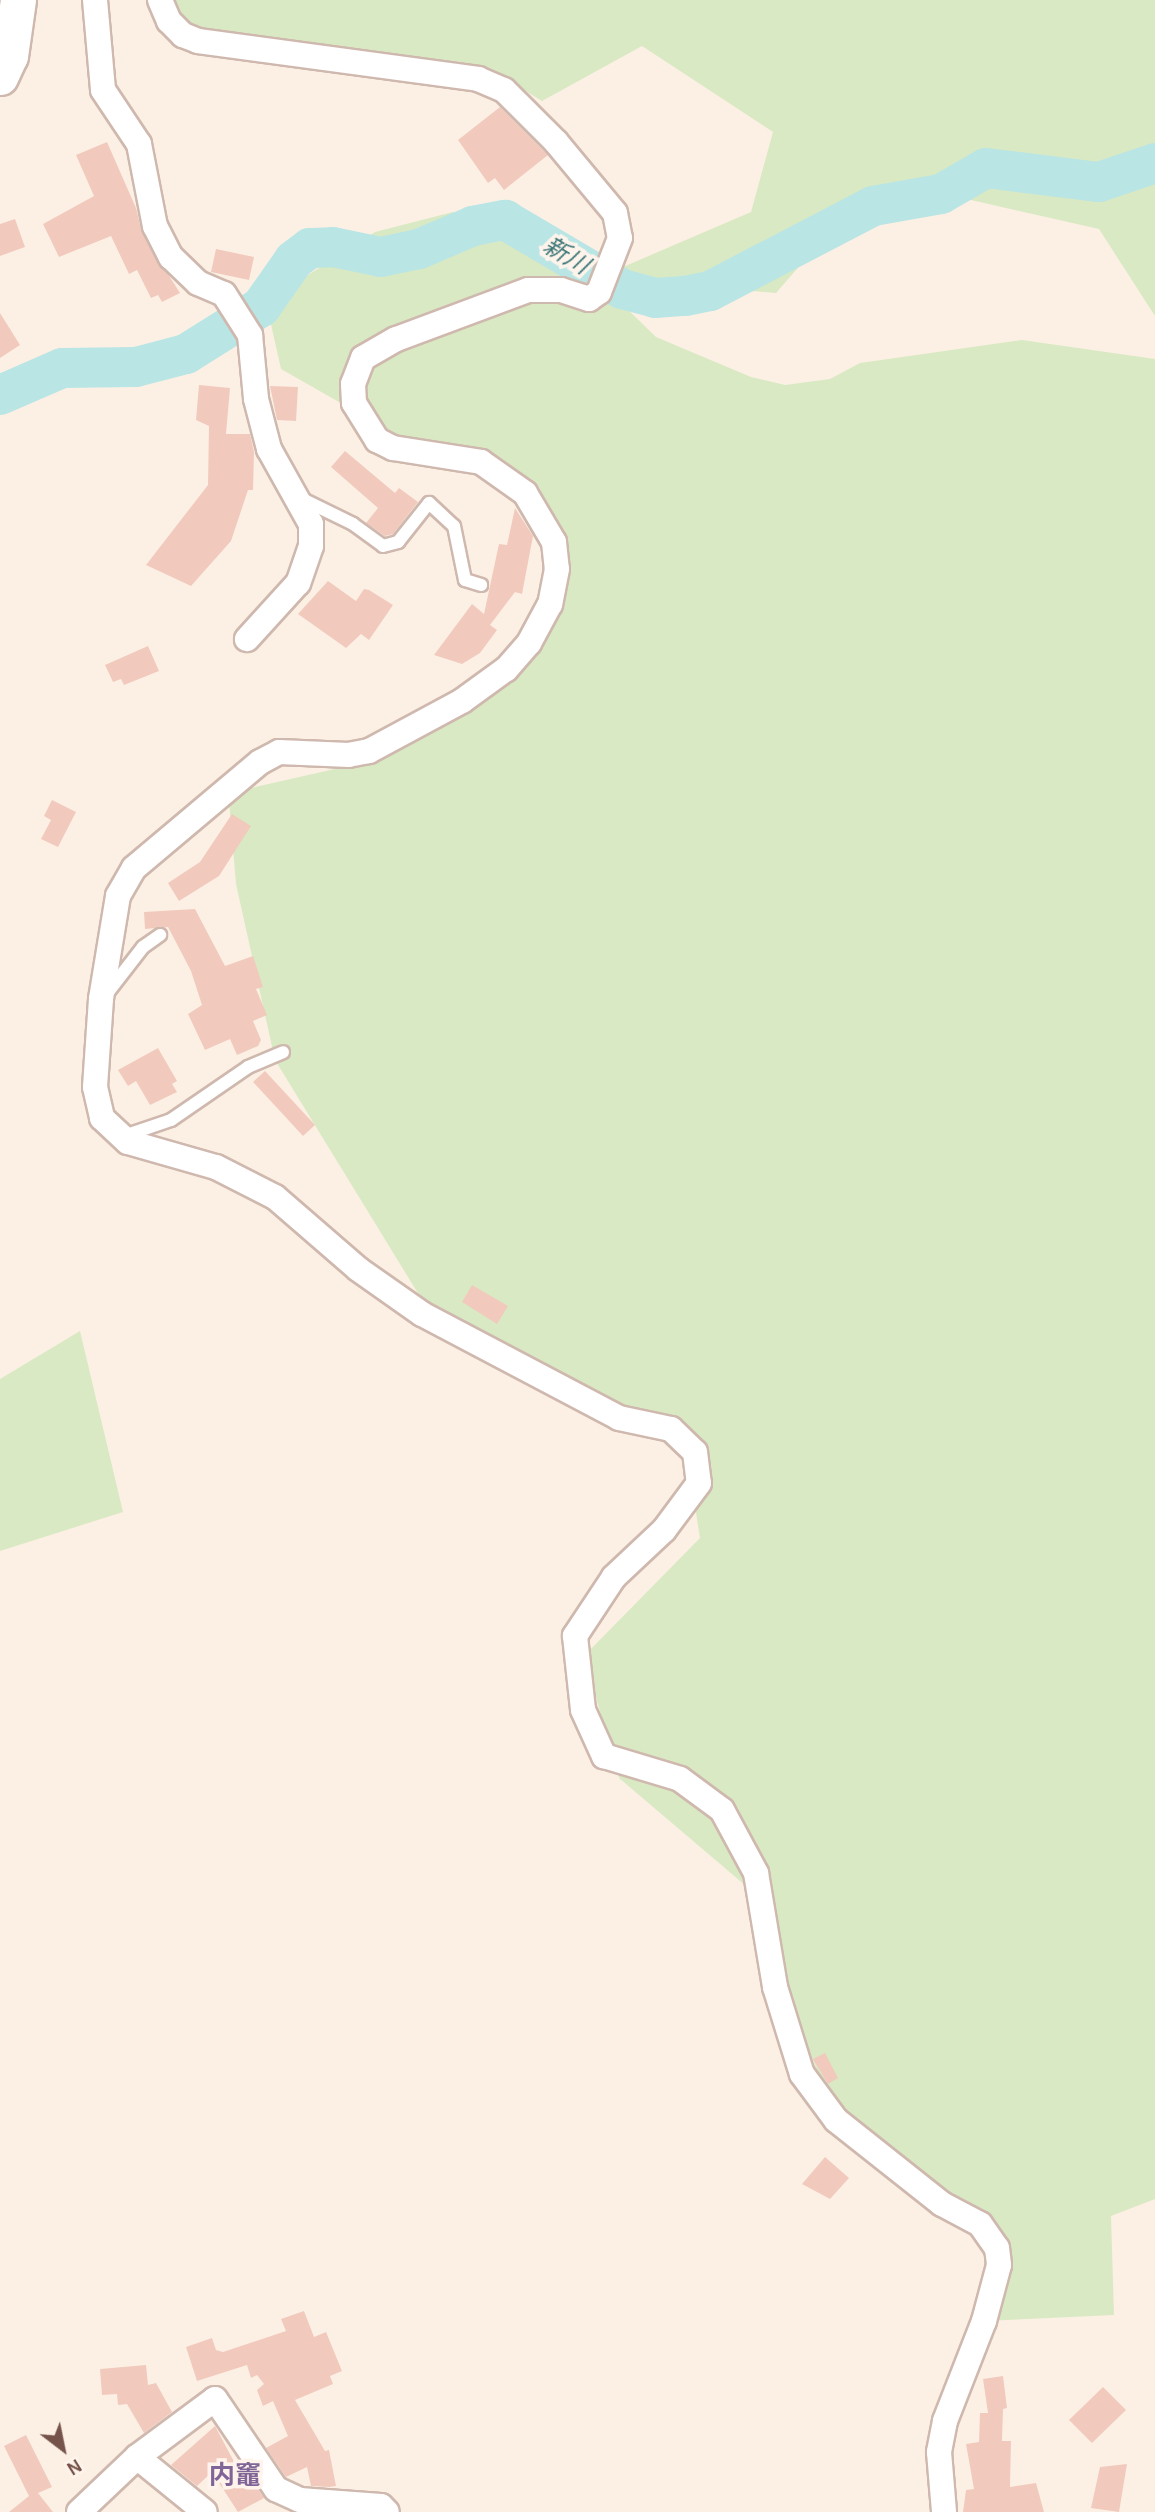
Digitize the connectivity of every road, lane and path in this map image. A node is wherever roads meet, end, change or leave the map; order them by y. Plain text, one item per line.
1 (18, 0) edge
2 (95, 0) edge
3 (160, 0) edge
4 (0, 77) edge
5 (299, 498) junction
6 (481, 585) dead end
7 (247, 639) dead end
8 (160, 935) dead end
9 (101, 999) junction
10 (283, 1052) dead end
11 (120, 1137) junction
12 (137, 2457) junction
13 (79, 2512) edge
14 (205, 2512) edge
15 (387, 2512) edge
16 (944, 2512) edge

1 - 4 main road
2 - 5 street
3 - 9 street
5 - 6 lane
5 - 7 street
8 - 9 lane
9 - 11 street
10 - 11 lane
11 - 16 street
12 - 13 street
12 - 14 street
12 - 15 street

